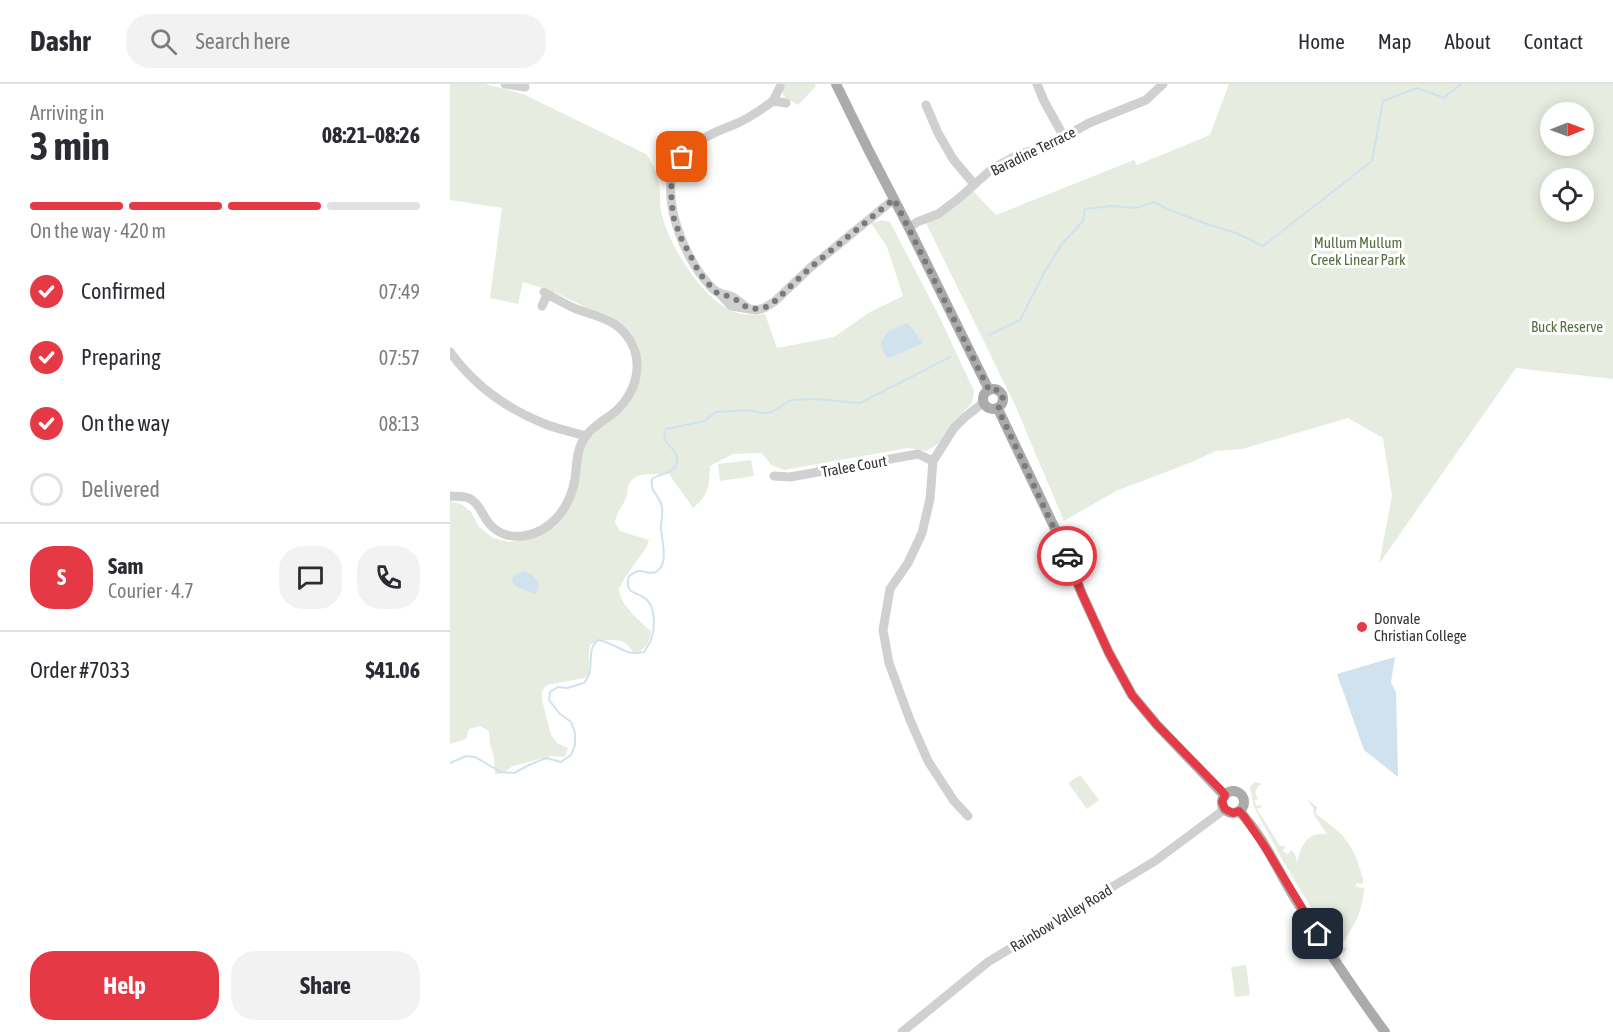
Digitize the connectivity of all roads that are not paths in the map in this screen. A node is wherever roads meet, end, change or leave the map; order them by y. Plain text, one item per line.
1 (505, 84) edge
2 (836, 84) edge
3 (1037, 84) edge
4 (1163, 84) edge
5 (525, 87) dead end
6 (780, 87) dead end
7 (773, 101) junction
8 (786, 103) dead end
9 (926, 105) dead end
10 (1064, 137) junction
11 (974, 184) junction
12 (894, 199) junction
13 (909, 228) junction
14 (542, 306) dead end
15 (450, 352) edge
16 (989, 390) junction
17 (983, 403) junction
18 (998, 409) junction
19 (585, 436) junction
20 (933, 461) junction
21 (774, 476) dead end
22 (450, 496) edge
23 (1225, 795) junction
24 (1225, 809) junction
25 (1239, 811) junction
26 (968, 816) dead end
27 (902, 1032) edge
28 (1385, 1032) edge

1 - 5 street
2 - 12 main road
3 - 10 street
4 - 10 street, Baradine Terrace
6 - 7 street
7 - 8 street
7 - 12 street
9 - 11 street
10 - 11 street, Baradine Terrace
11 - 13 street, Baradine Terrace
12 - 13 main road
13 - 16 main road
14 - 19 street
15 - 19 street
16 - 17 main road
16 - 18 main road
17 - 18 main road
17 - 20 street
18 - 23 main road
19 - 22 street
20 - 21 street, Tralee Court
20 - 26 street
23 - 24 main road
23 - 25 main road
24 - 25 main road
24 - 27 street, Rainbow Valley Road
25 - 28 main road

